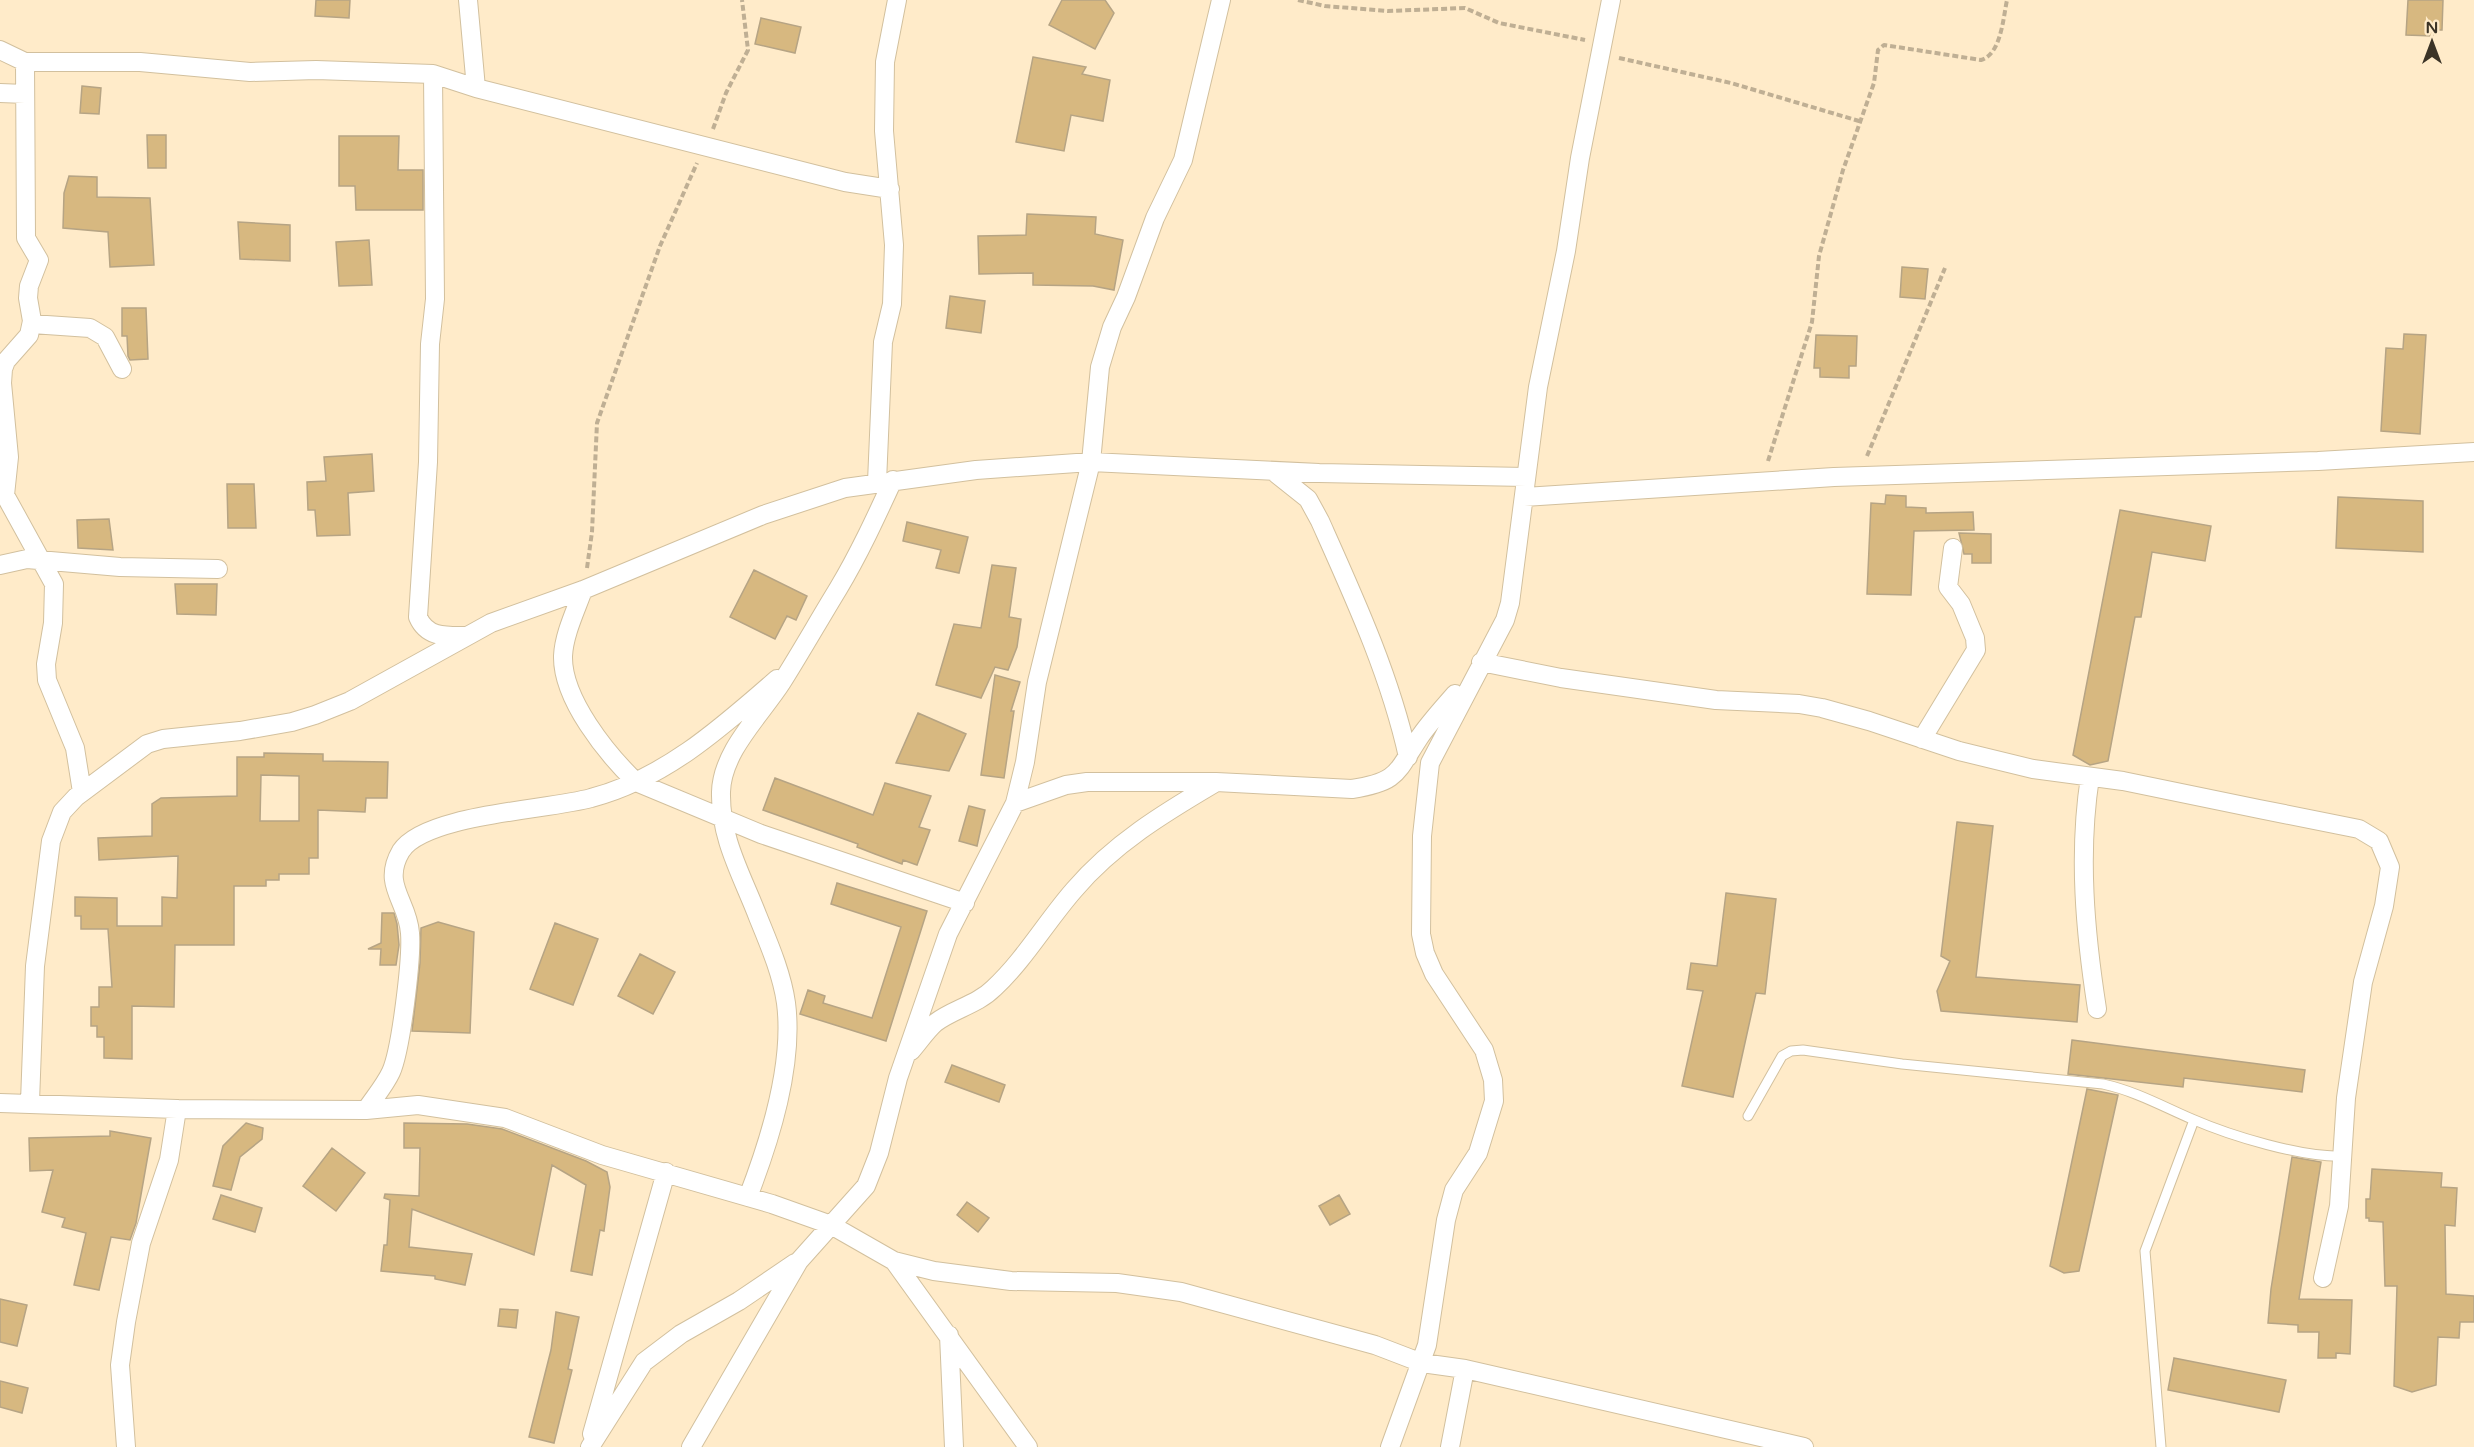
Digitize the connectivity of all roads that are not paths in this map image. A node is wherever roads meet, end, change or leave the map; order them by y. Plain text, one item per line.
1 (468, 0) edge
2 (897, 0) edge
3 (1221, 0) edge
4 (1611, 0) edge
5 (0, 50) edge
6 (25, 62) junction
7 (434, 74) junction
8 (476, 88) junction
9 (0, 93) edge
10 (25, 94) junction
11 (890, 189) junction
12 (32, 324) junction
13 (122, 369) dead end
14 (2474, 452) edge
15 (1091, 462) junction
16 (1273, 471) junction
17 (1526, 477) junction
18 (885, 481) junction
19 (1524, 497) junction
20 (1953, 548) dead end
21 (40, 559) junction
22 (0, 565) edge
23 (218, 569) dead end
24 (584, 590) junction
25 (468, 636) junction
26 (794, 664) junction
27 (1480, 664) junction
28 (1922, 739) junction
29 (1408, 757) junction
30 (2090, 777) junction
31 (636, 782) junction
32 (1216, 782) junction
33 (82, 792) junction
34 (1015, 803) junction
35 (723, 816) junction
36 (964, 903) junction
37 (2097, 1009) dead end
38 (904, 1059) junction
39 (30, 1102) junction
40 (0, 1103) edge
41 (177, 1109) junction
42 (366, 1110) junction
43 (1748, 1116) dead end
44 (2194, 1120) junction
45 (2344, 1156) junction
46 (666, 1172) junction
47 (748, 1197) junction
48 (831, 1225) junction
49 (799, 1260) junction
50 (894, 1261) junction
51 (2323, 1278) dead end
52 (949, 1335) junction
53 (1422, 1363) junction
54 (1465, 1369) junction
55 (126, 1447) edge
56 (589, 1447) edge
57 (691, 1447) edge
58 (954, 1447) edge
59 (1029, 1447) edge
60 (1390, 1447) edge
61 (1450, 1447) edge
62 (1804, 1447) edge
63 (2161, 1447) edge

1 - 8 street
2 - 11 street
3 - 15 street
4 - 17 street
5 - 6 street
6 - 7 street
6 - 10 street
7 - 8 street
7 - 25 street
8 - 11 street
9 - 10 street
10 - 12 street
11 - 18 street
12 - 13 street
12 - 21 street
14 - 19 street
15 - 16 street
15 - 18 street
15 - 34 street
16 - 17 street
16 - 29 street
17 - 19 street
18 - 24 street
18 - 26 street
19 - 27 street
20 - 28 street
21 - 22 street
21 - 23 street
21 - 33 street
24 - 25 street
24 - 31 street
25 - 33 street
26 - 31 street
26 - 35 street
27 - 28 street
27 - 29 street
27 - 53 street
28 - 30 street
29 - 32 street
30 - 37 street
30 - 45 street
31 - 35 street
31 - 42 street
32 - 34 street
32 - 38 street
33 - 39 street
34 - 36 street
35 - 36 street
35 - 47 street
36 - 38 street
38 - 48 street
39 - 40 street
39 - 41 street
41 - 42 street
41 - 55 street
42 - 46 street
43 - 44 lane
44 - 45 lane
44 - 63 lane
45 - 51 street
46 - 47 street
46 - 56 street
47 - 48 street
48 - 49 street
48 - 50 street
49 - 56 street
49 - 57 street
50 - 52 street
50 - 53 street
52 - 58 street
52 - 59 street
53 - 54 street
53 - 60 street
54 - 61 street
54 - 62 street

